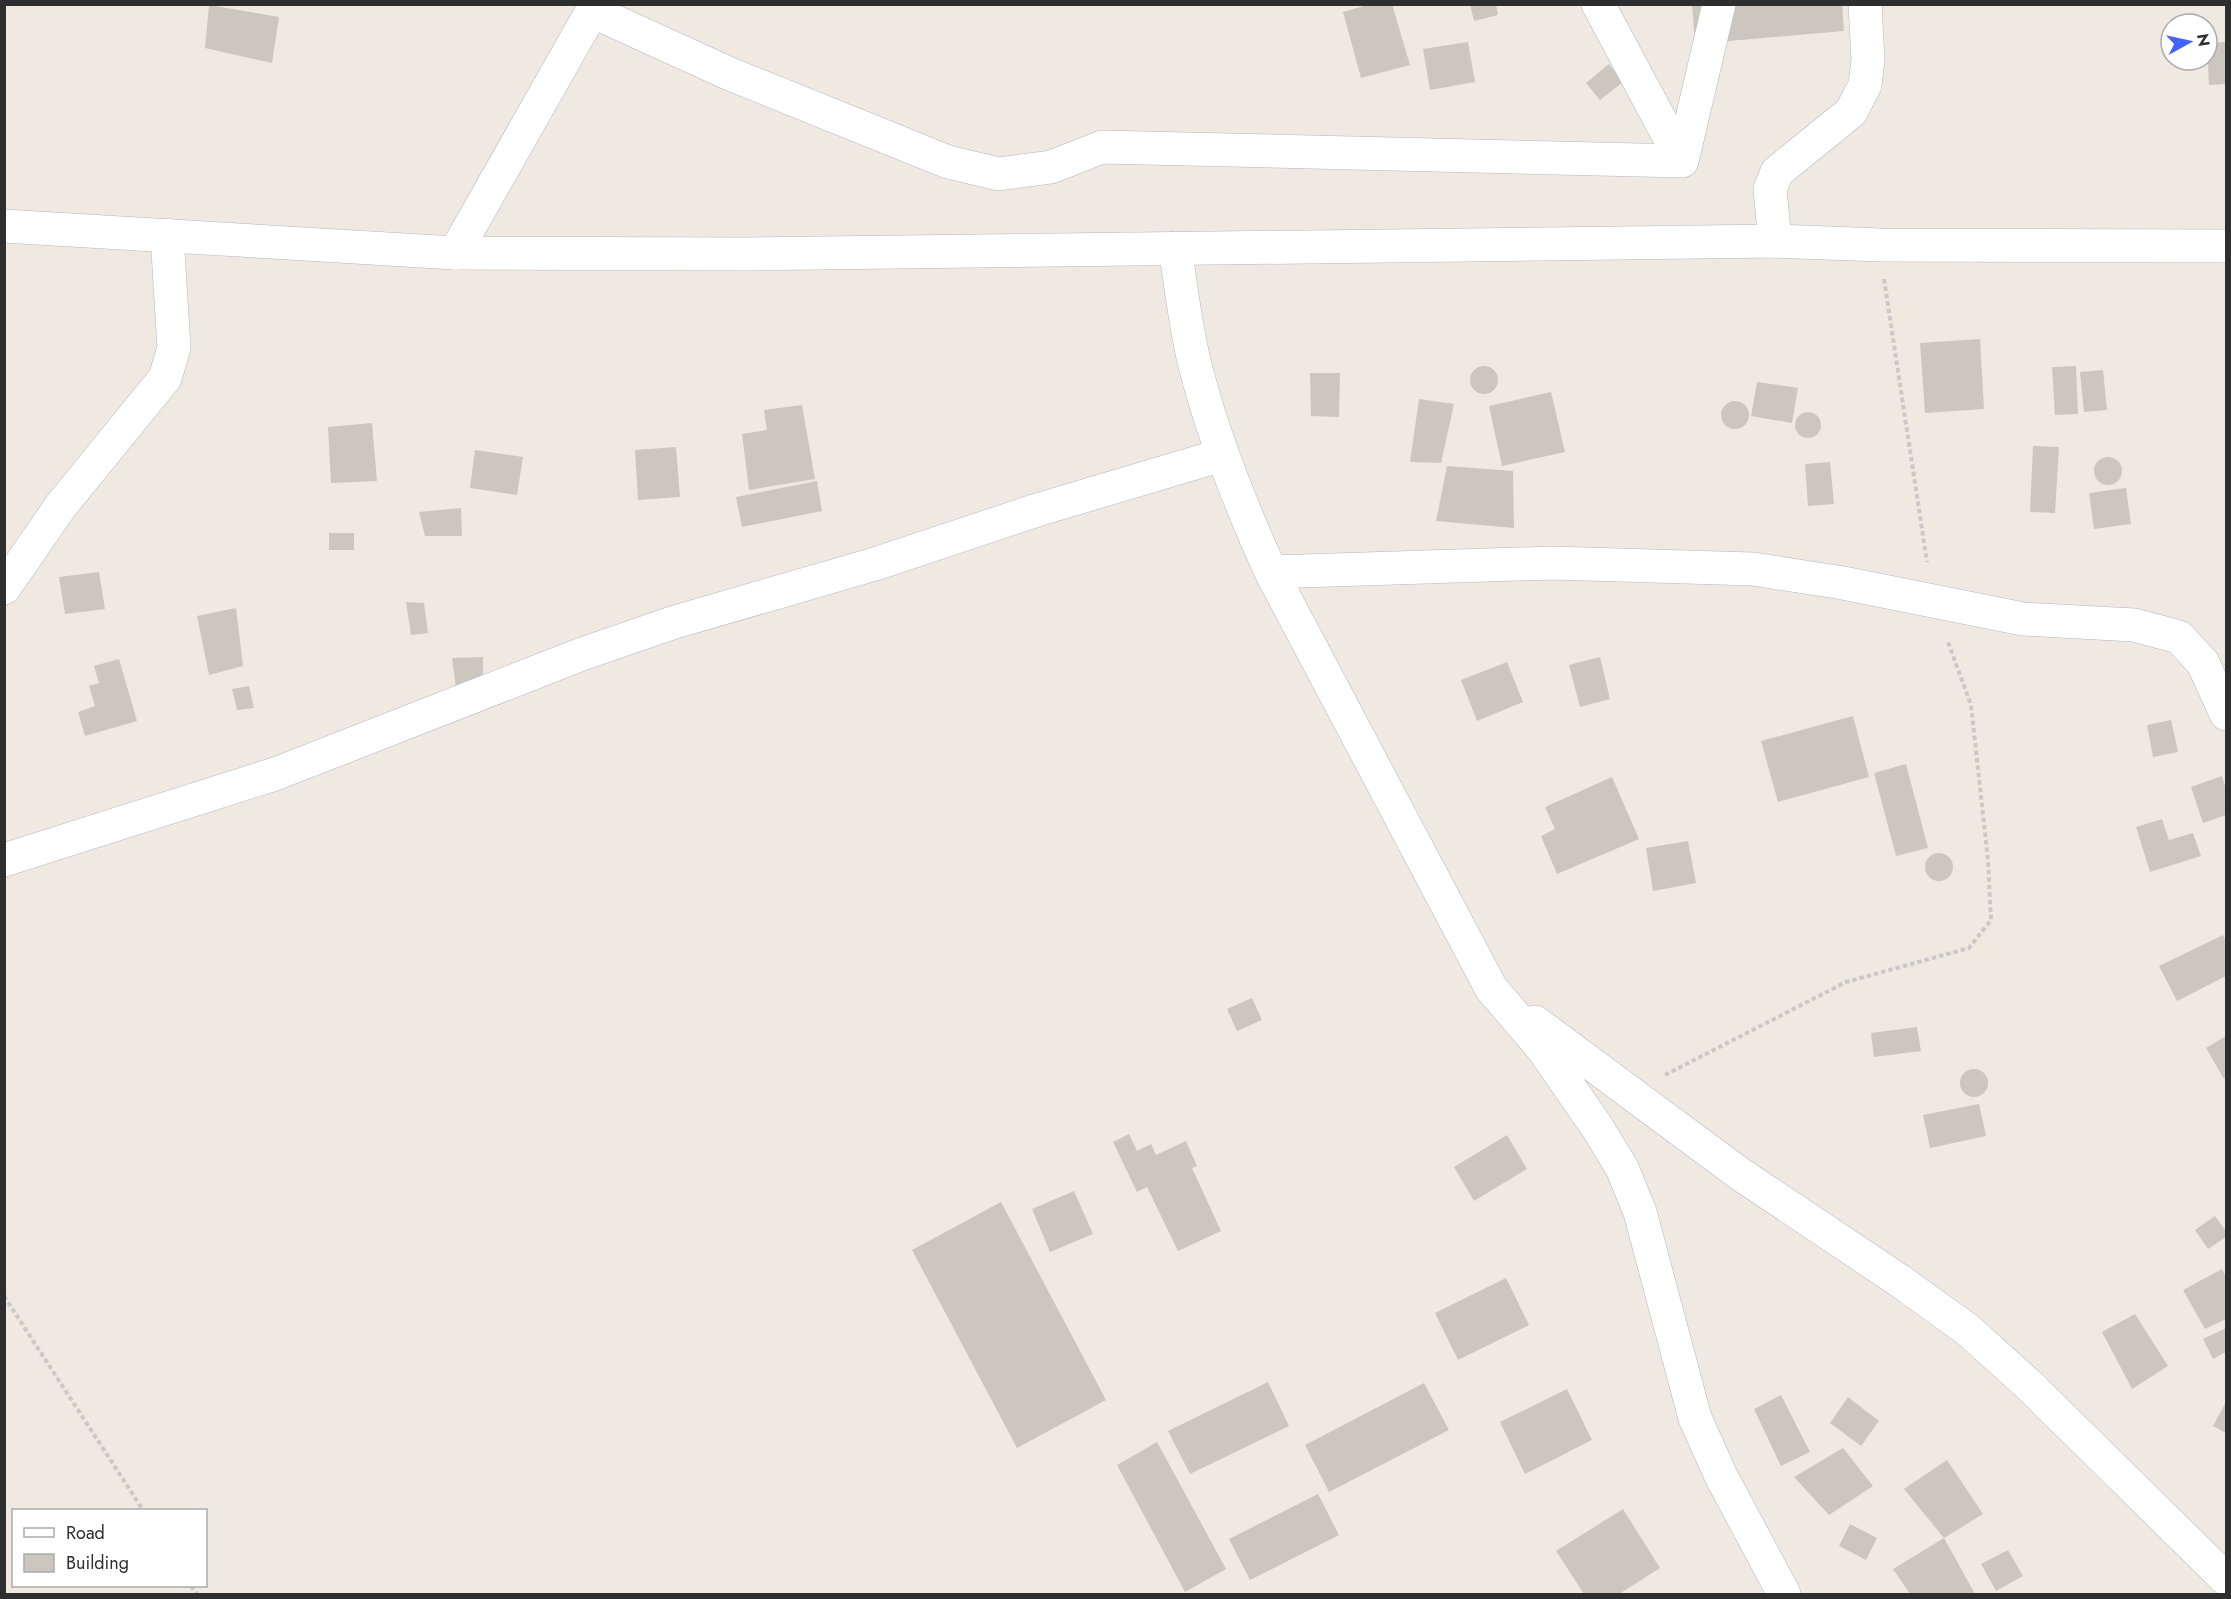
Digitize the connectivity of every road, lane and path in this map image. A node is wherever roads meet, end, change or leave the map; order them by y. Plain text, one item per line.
1 (1598, 4) edge
2 (1719, 4) edge
3 (1865, 4) edge
4 (595, 8) edge
5 (1682, 162) junction
6 (4, 226) edge
7 (167, 235) junction
8 (1775, 241) junction
9 (1880, 245) junction
10 (2226, 246) edge
11 (1175, 248) junction
12 (456, 253) junction
13 (1222, 455) junction
14 (1271, 572) junction
15 (4, 588) edge
16 (1934, 601) junction
17 (2226, 714) edge
18 (4, 860) edge
19 (1491, 988) junction
20 (1629, 1093) junction
21 (4, 1296) edge
22 (142, 1509) edge
23 (2226, 1579) edge
24 (1784, 1594) edge

1 - 5 street
2 - 5 street
3 - 8 street
4 - 5 street
4 - 12 street
6 - 7 street
7 - 12 street
7 - 15 street
8 - 9 street
8 - 11 street
9 - 10 street
9 - 16 path
11 - 12 street
11 - 13 street
13 - 14 street
13 - 18 street
14 - 16 street
14 - 19 street
16 - 17 street
16 - 20 path
19 - 20 street
19 - 24 street
20 - 23 street
21 - 22 path

